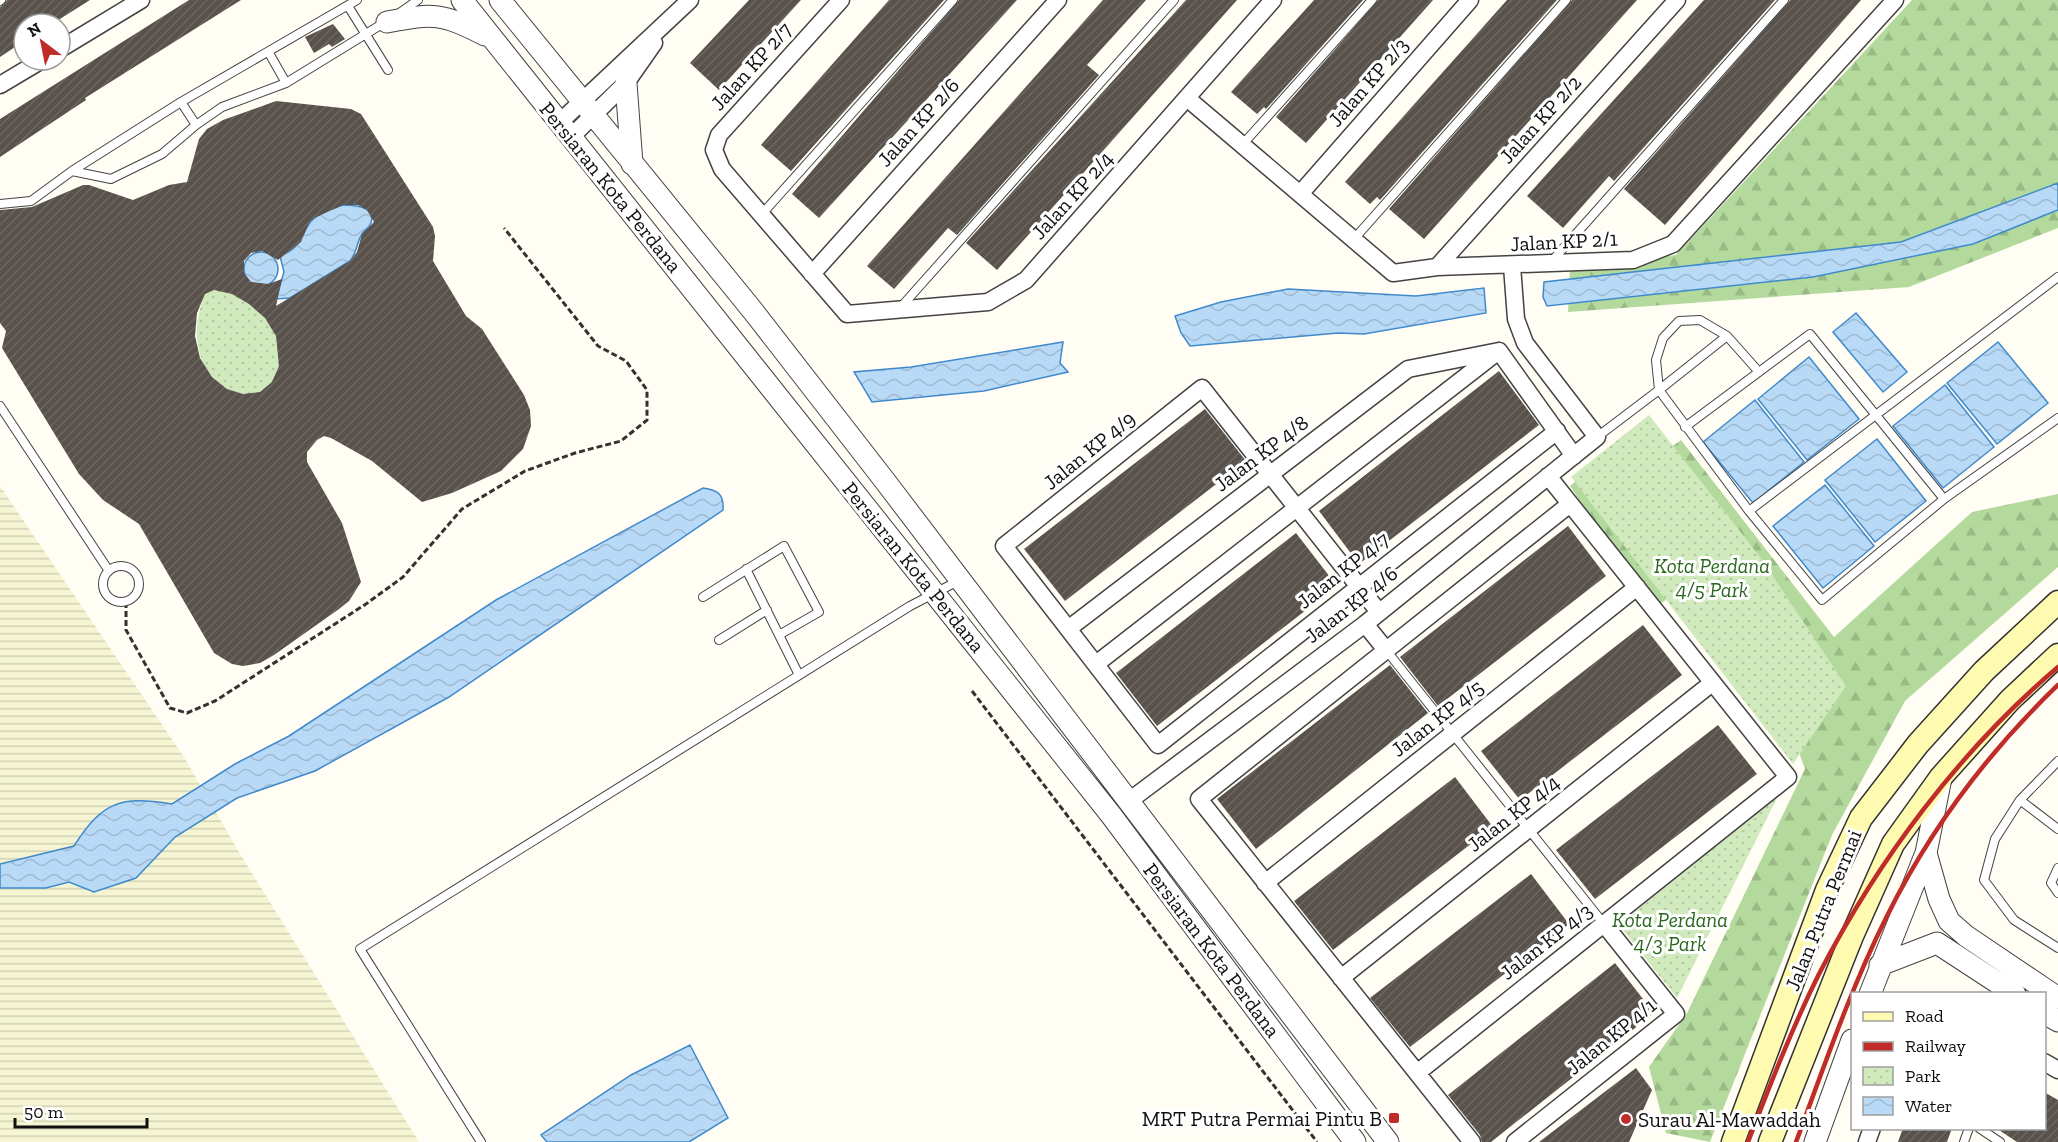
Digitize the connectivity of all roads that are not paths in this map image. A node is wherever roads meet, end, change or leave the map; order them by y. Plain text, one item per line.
1 (141, 0) edge
2 (357, 0) edge
3 (418, 0) edge
4 (462, 0) edge
5 (500, 0) edge
6 (690, 0) edge
7 (841, 0) edge
8 (953, 0) edge
9 (1058, 0) edge
10 (1174, 0) edge
11 (1273, 0) edge
12 (1372, 0) edge
13 (1470, 0) edge
14 (1566, 0) edge
15 (1677, 0) edge
16 (1784, 0) edge
17 (1895, 0) edge
18 (348, 6) junction
19 (387, 21) junction
20 (670, 21) junction
21 (365, 34) junction
22 (491, 38) junction
23 (72, 42) edge
24 (269, 53) junction
25 (388, 70) dead end
26 (22, 72) edge
27 (286, 83) junction
28 (626, 84) junction
29 (0, 85) edge
30 (1188, 99) junction
31 (181, 102) junction
32 (587, 109) junction
33 (196, 125) junction
34 (565, 130) junction
35 (1243, 144) junction
36 (632, 164) junction
37 (72, 171) junction
38 (1300, 194) junction
39 (0, 204) edge
40 (762, 214) junction
41 (1354, 239) junction
42 (1549, 264) junction
43 (1512, 266) junction
44 (1437, 267) junction
45 (812, 274) junction
46 (2058, 276) edge
47 (899, 310) junction
48 (1727, 336) junction
49 (1499, 351) junction
50 (1759, 372) junction
51 (1659, 390) junction
52 (0, 406) edge
53 (1876, 415) junction
54 (2058, 418) edge
55 (1685, 427) junction
56 (1557, 431) junction
57 (1597, 437) junction
58 (1574, 456) junction
59 (1270, 475) junction
60 (1548, 476) junction
61 (1944, 499) junction
62 (1570, 504) junction
63 (1296, 507) junction
64 (1749, 511) junction
65 (746, 568) junction
66 (109, 571) junction
67 (960, 580) junction
68 (1359, 587) junction
69 (1637, 587) junction
70 (936, 594) junction
71 (703, 597) dead end
72 (2058, 602) edge
73 (767, 610) junction
74 (1379, 612) junction
75 (1365, 624) junction
76 (1068, 629) junction
77 (779, 636) junction
78 (719, 640) dead end
79 (1386, 650) junction
80 (2058, 655) edge
81 (1096, 664) junction
82 (799, 675) junction
83 (1712, 683) junction
84 (1453, 734) junction
85 (2058, 761) edge
86 (1941, 777) junction
87 (1128, 801) junction
88 (2023, 802) junction
89 (1529, 829) junction
90 (2058, 829) edge
91 (1926, 853) junction
92 (2058, 868) edge
93 (1265, 883) junction
94 (2058, 893) edge
95 (1604, 924) junction
96 (2058, 948) edge
97 (1880, 965) junction
98 (1341, 978) junction
99 (1870, 992) edge
100 (2013, 992) edge
101 (2058, 998) edge
102 (1851, 1043) edge
103 (1417, 1073) junction
104 (1982, 1130) edge
105 (481, 1142) edge
106 (1355, 1142) edge
107 (1388, 1142) edge
108 (1472, 1142) edge
109 (1515, 1142) edge
110 (1733, 1142) edge
111 (1770, 1142) edge
112 (1815, 1142) edge
113 (2000, 1142) edge

1 - 23 street
2 - 18 lane
3 - 19 lane
4 - 22 street, Persiaran Kota Perdana
5 - 32 street, Persiaran Kota Perdana
6 - 20 street
7 - 40 street, Jalan KP 2/7
8 - 40 lane
9 - 45 street, Jalan KP 2/6
10 - 47 lane
11 - 30 street, Jalan KP 2/4
12 - 35 lane
13 - 38 street, Jalan KP 2/3
14 - 41 lane
15 - 44 street, Jalan KP 2/2
16 - 42 lane
17 - 42 street, Jalan KP 2/1
18 - 21 lane
18 - 24 lane
19 - 21 lane
19 - 22 street
20 - 28 street
20 - 32 street
21 - 25 lane
21 - 27 lane
22 - 34 street, Persiaran Kota Perdana
24 - 27 lane
24 - 31 lane
26 - 29 street
27 - 33 lane
28 - 32 street
28 - 36 street
30 - 35 street, Jalan KP 2/1
30 - 47 street, Jalan KP 2/4
31 - 33 lane
31 - 37 lane
32 - 34 street
32 - 36 street, Persiaran Kota Perdana
33 - 37 lane
34 - 70 street, Persiaran Kota Perdana
35 - 38 street, Jalan KP 2/1
36 - 67 street, Persiaran Kota Perdana
37 - 39 lane
38 - 41 street, Jalan KP 2/1
40 - 45 street
41 - 44 street, Jalan KP 2/1
42 - 43 street, Jalan KP 2/1
43 - 44 street, Jalan KP 2/1
43 - 57 street
45 - 47 street, Jalan KP 2/4
46 - 53 lane
48 - 50 lane
48 - 51 lane
48 - 51 lane
49 - 56 street
49 - 59 street, Jalan KP 4/8
49 - 63 street
50 - 53 lane
50 - 55 lane
51 - 55 lane
51 - 57 lane
52 - 66 lane
53 - 61 lane
53 - 64 lane
54 - 61 lane
55 - 64 lane
56 - 58 street
56 - 68 street, Jalan KP 4/7
57 - 58 street, Jalan KP 4/6
58 - 60 street, Jalan KP 4/6
59 - 63 street
59 - 76 street, Jalan KP 4/8
59 - 76 street, Jalan KP 4/9
60 - 62 street
60 - 74 street, Jalan KP 4/6
61 - 64 lane
62 - 69 street
62 - 79 street
63 - 68 street
63 - 81 street
65 - 71 lane
65 - 73 lane
65 - 77 lane
66 - 66 lane
67 - 70 lane
67 - 87 street, Persiaran Kota Perdana
68 - 74 street
68 - 81 street, Jalan KP 4/7
69 - 83 street
69 - 84 street, Jalan KP 4/5
70 - 82 lane
70 - 106 street, Persiaran Kota Perdana
72 - 110 main road, Jalan Putra Permai
73 - 77 lane
73 - 78 lane
74 - 75 street, Jalan KP 4/6
75 - 79 street
75 - 87 street, Jalan KP 4/6
76 - 81 street
77 - 82 lane
79 - 84 lane
79 - 93 street
80 - 86 main road, Jalan Putra Permai
82 - 105 lane
83 - 89 street, Jalan KP 4/4
83 - 95 street, Jalan KP 4/3
84 - 89 lane
84 - 93 street, Jalan KP 4/5
85 - 88 lane
86 - 91 street
86 - 111 main road, Jalan Putra Permai
87 - 107 street, Persiaran Kota Perdana
88 - 90 lane
88 - 96 lane
89 - 95 lane
89 - 98 street, Jalan KP 4/4
91 - 97 street
91 - 101 street
92 - 94 lane
93 - 98 street
95 - 103 street, Jalan KP 4/3
95 - 109 street, Jalan KP 4/1
97 - 99 street
97 - 100 street
98 - 103 street
102 - 112 street
103 - 108 street
104 - 113 lane

